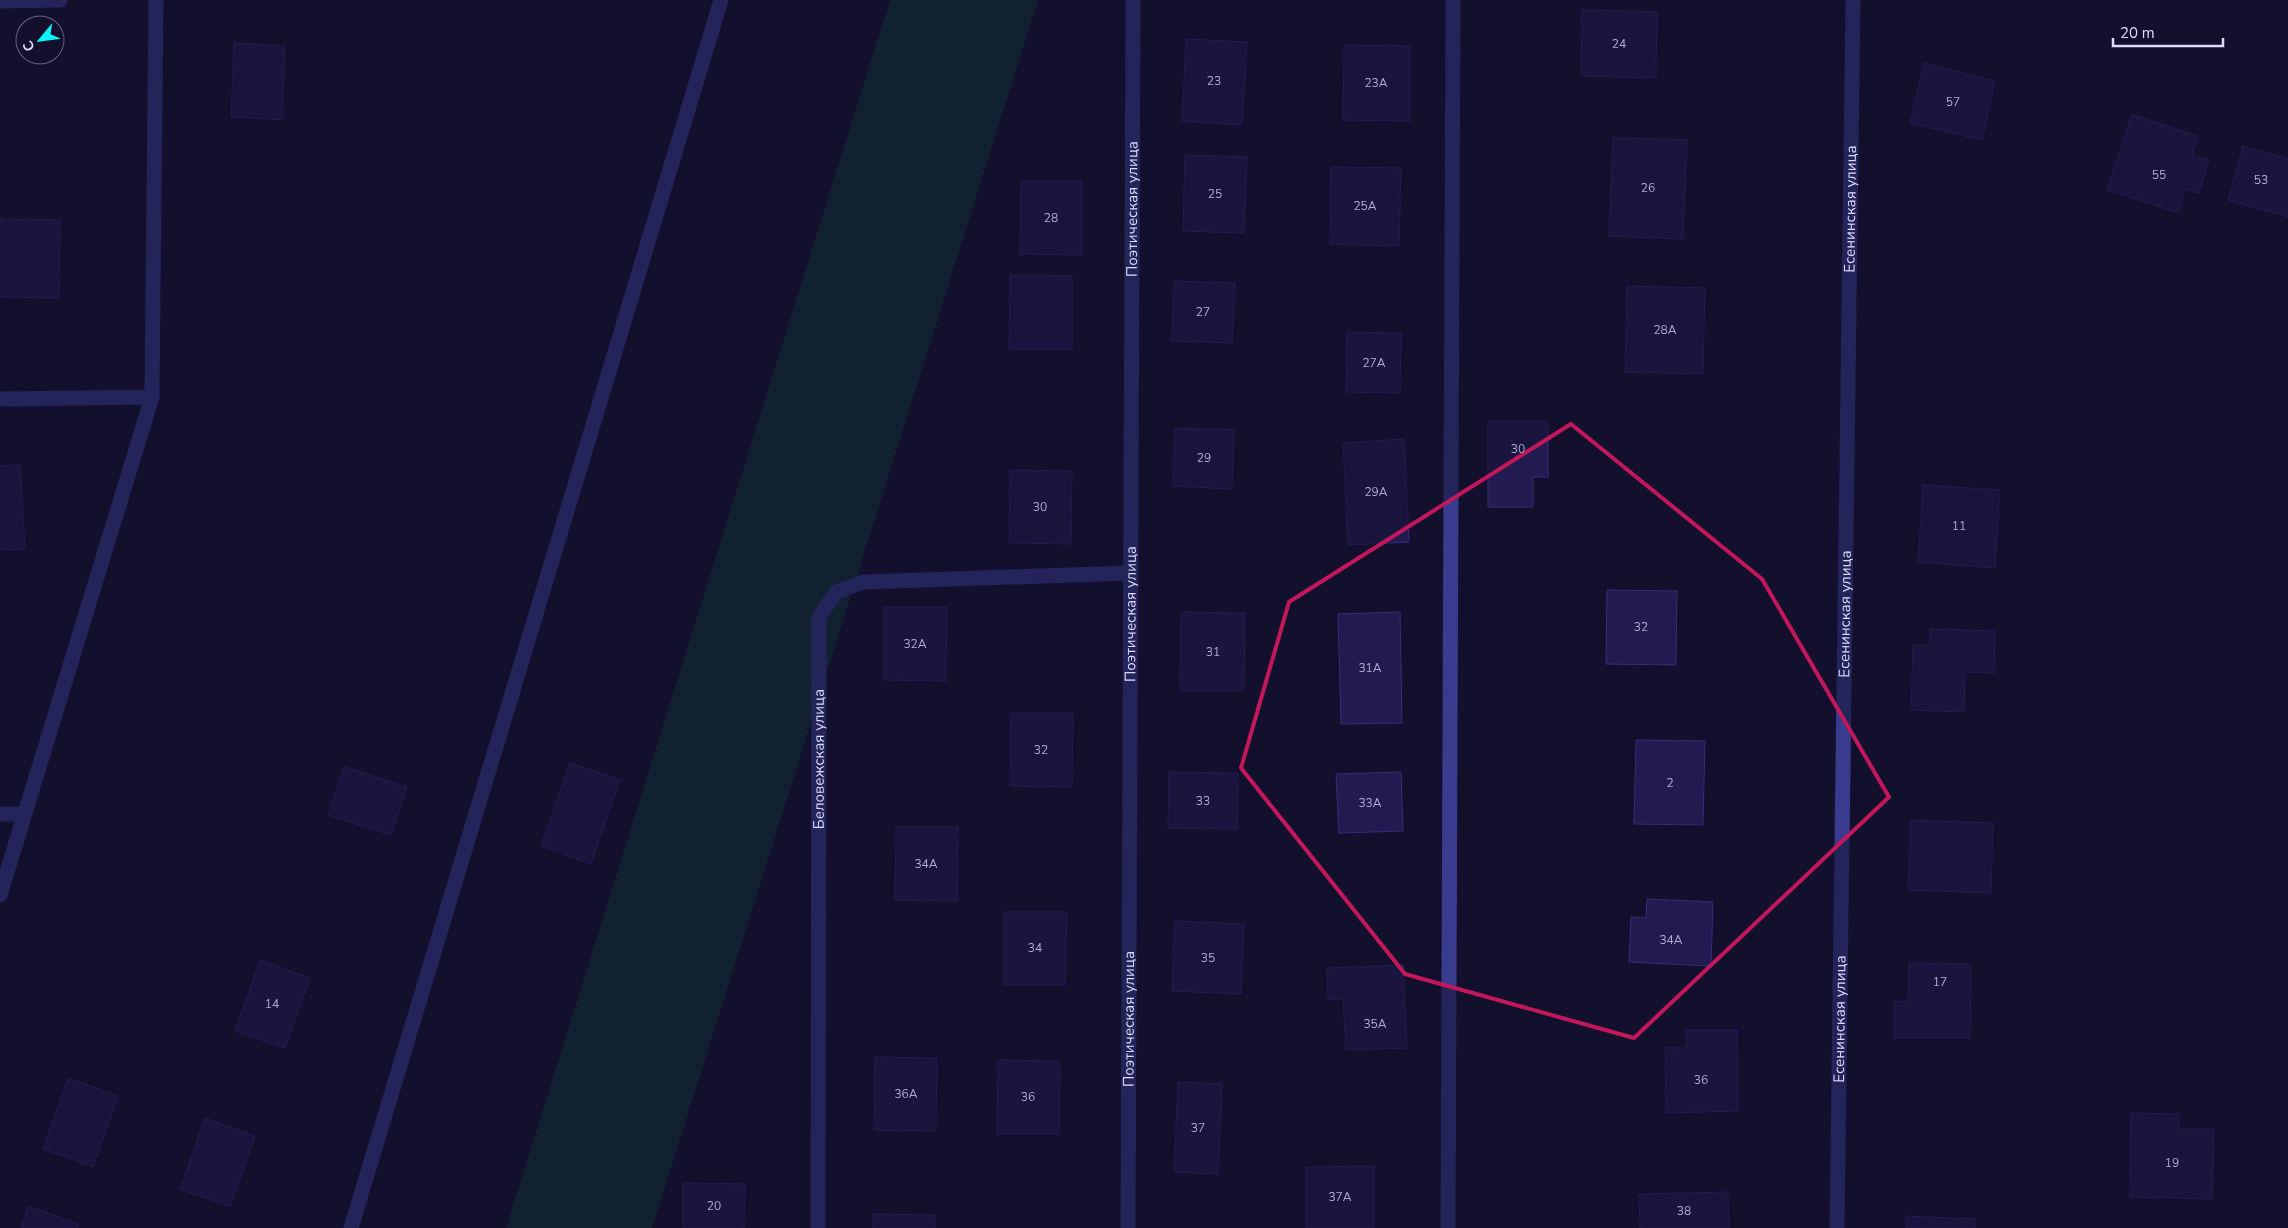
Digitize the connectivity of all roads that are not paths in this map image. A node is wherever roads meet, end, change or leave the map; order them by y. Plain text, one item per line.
1 (60, 0) edge
2 (156, 0) edge
3 (721, 0) edge
4 (1133, 0) edge
5 (1453, 0) edge
6 (1854, 0) edge
7 (0, 1) edge
8 (152, 397) junction
9 (0, 399) edge
10 (1131, 574) junction
11 (0, 814) edge
12 (25, 814) junction
13 (0, 895) edge
14 (351, 1228) edge
15 (818, 1228) edge
16 (1128, 1228) edge
17 (1448, 1228) edge
18 (1838, 1228) edge

1 - 7 street
2 - 8 street
3 - 14 street
4 - 10 street, Поэтическая улица
5 - 17 street
6 - 18 street, Есенинская улица
8 - 9 street
8 - 12 street
10 - 15 street, Беловежская улица
10 - 16 street, Поэтическая улица
11 - 12 street
12 - 13 street

